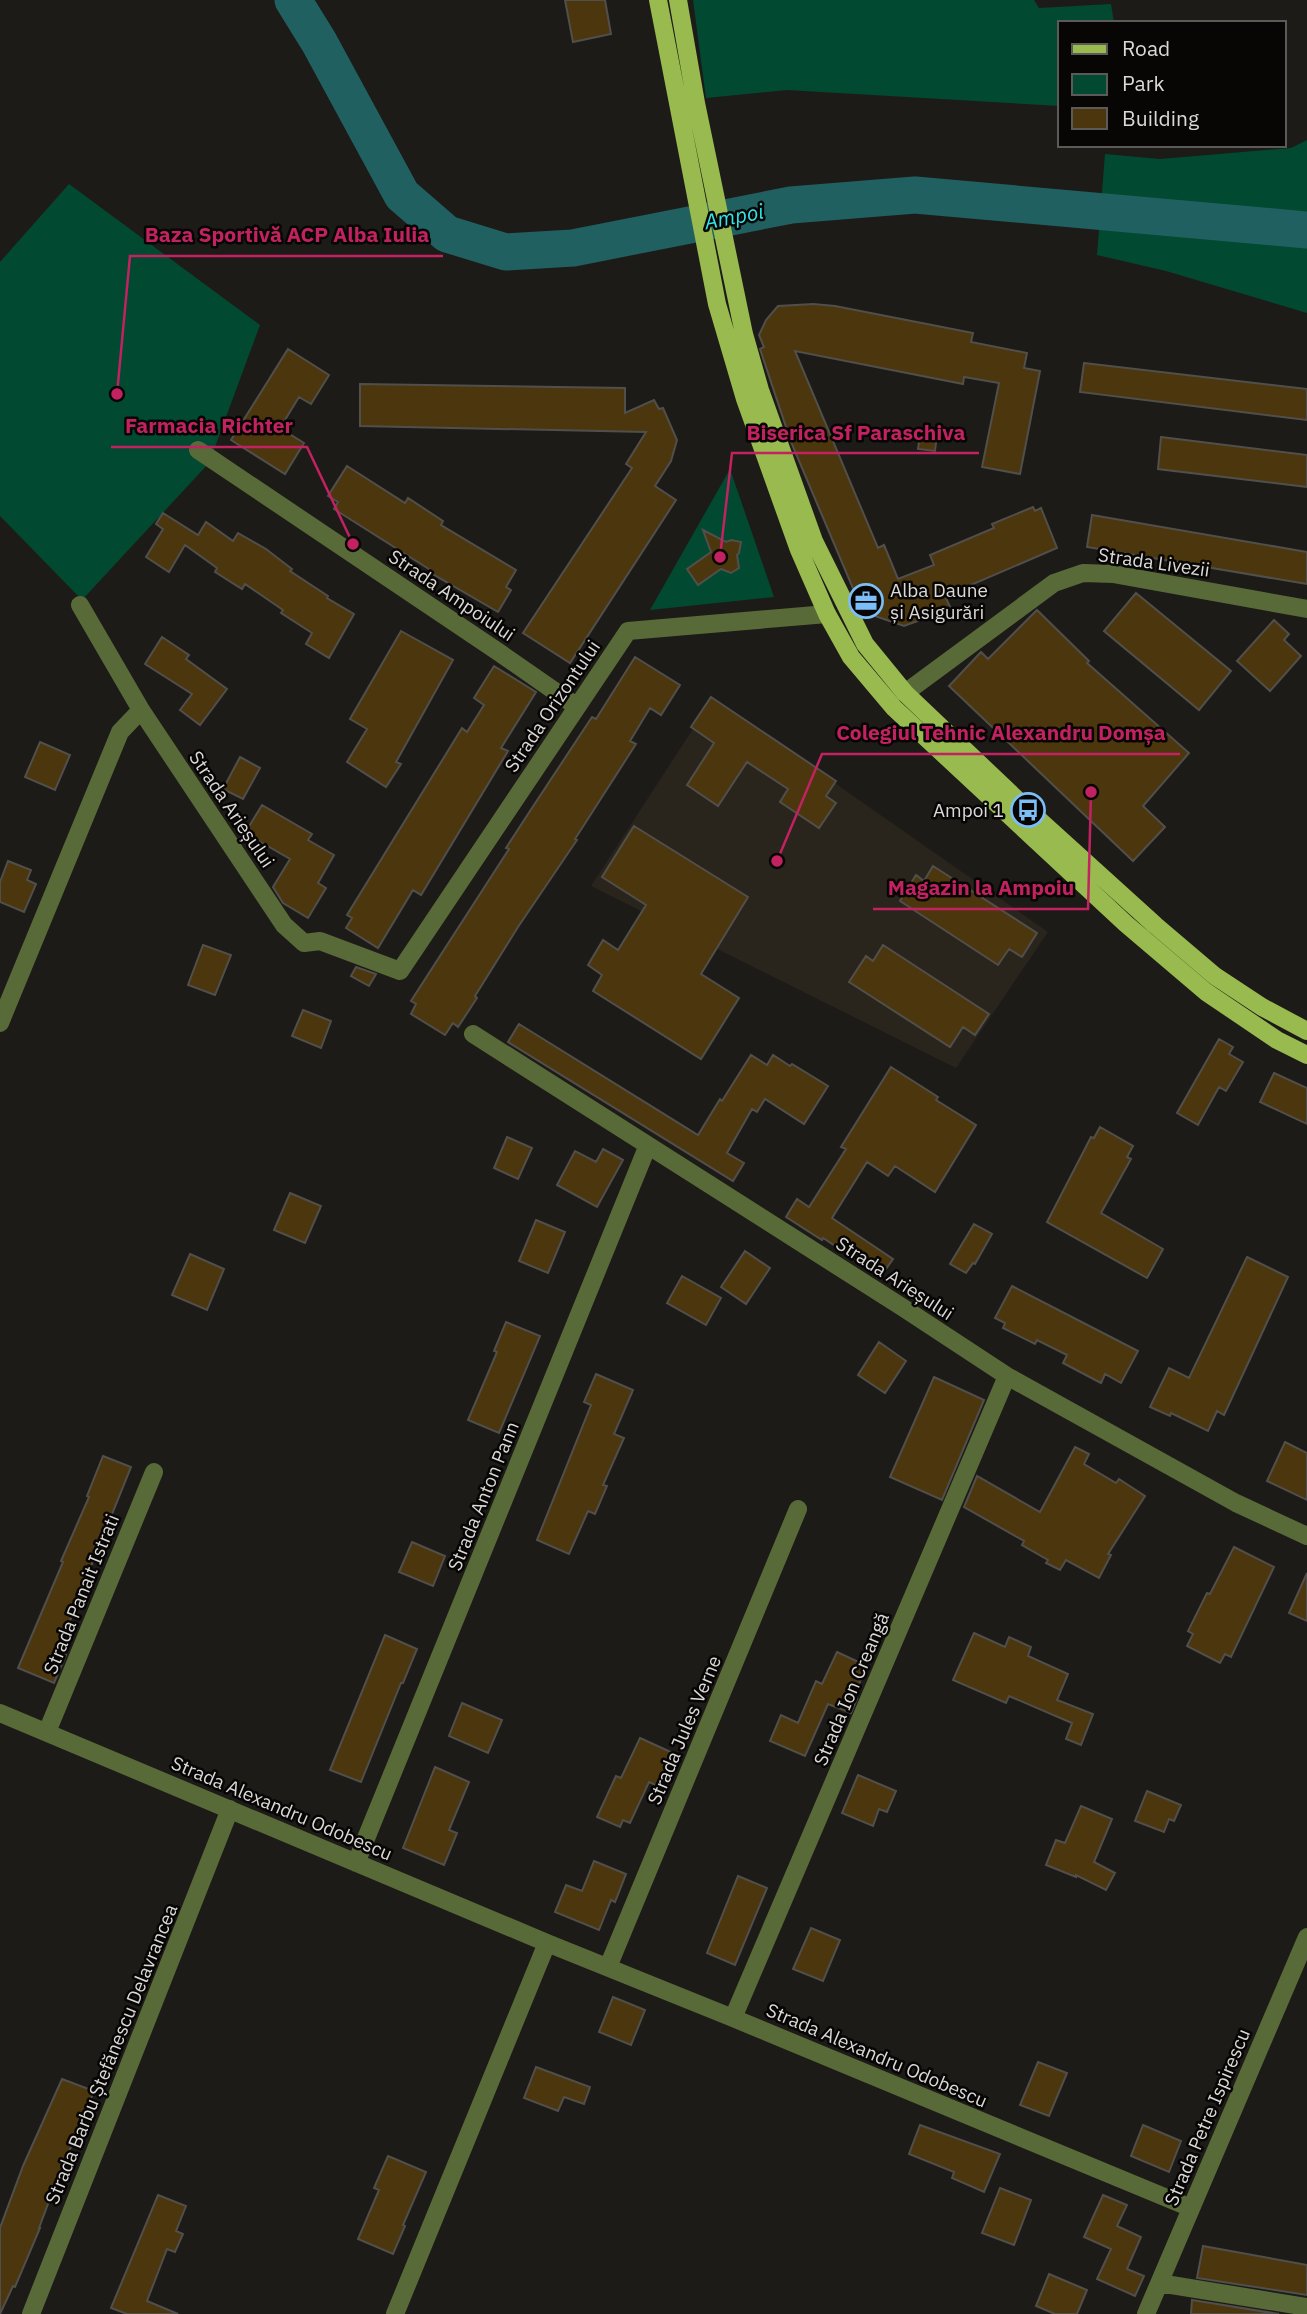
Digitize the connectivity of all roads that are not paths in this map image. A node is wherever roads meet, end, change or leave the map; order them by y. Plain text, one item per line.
1 (658, 0) edge
2 (678, 0) edge
3 (688, 105) junction
4 (726, 302) junction
5 (198, 450) dead end
6 (80, 605) dead end
7 (1307, 609) edge
8 (827, 614) junction
9 (905, 693) junction
10 (576, 706) junction
11 (141, 710) junction
12 (400, 971) joint
13 (0, 1023) edge
14 (1307, 1031) edge
15 (472, 1034) dead end
16 (1307, 1055) edge
17 (648, 1145) junction
18 (1007, 1376) junction
19 (153, 1472) dead end
20 (798, 1508) dead end
21 (1307, 1536) edge
22 (0, 1713) edge
23 (47, 1732) junction
24 (230, 1809) junction
25 (356, 1863) junction
26 (1307, 1937) edge
27 (547, 1943) junction
28 (608, 1967) junction
29 (733, 2018) junction
30 (1191, 2208) junction
31 (1160, 2283) junction
32 (1307, 2307) edge
33 (31, 2314) edge
34 (396, 2314) edge
35 (1146, 2314) edge

1 - 3 main road
2 - 3 main road
3 - 4 main road
4 - 8 main road
4 - 9 main road
5 - 10 street, Strada Ampoiului
6 - 11 street, Strada Arieșului
7 - 9 street, Strada Livezii
8 - 10 street, Strada Orizontului
8 - 16 main road
9 - 14 main road
10 - 12 street, Strada Orizontului
11 - 12 street, Strada Arieșului
11 - 13 street
15 - 17 street, Strada Arieșului
17 - 18 street, Strada Arieșului
17 - 25 street, Strada Anton Pann
18 - 21 street, Strada Arieșului
18 - 29 street, Strada Ion Creangă
19 - 23 street, Strada Panait Istrati
20 - 28 street, Strada Jules Verne
22 - 23 street, Strada Alexandru Odobescu
23 - 24 street, Strada Alexandru Odobescu
24 - 25 street, Strada Alexandru Odobescu
24 - 33 street, Strada Barbu Ștefănescu Delavrancea
25 - 27 street, Strada Alexandru Odobescu
26 - 30 street, Strada Petre Ispirescu
27 - 28 street, Strada Alexandru Odobescu
27 - 34 street
28 - 29 street, Strada Alexandru Odobescu
29 - 30 street, Strada Alexandru Odobescu
30 - 31 street, Strada Petre Ispirescu
31 - 32 street
31 - 35 street, Strada Petre Ispirescu

